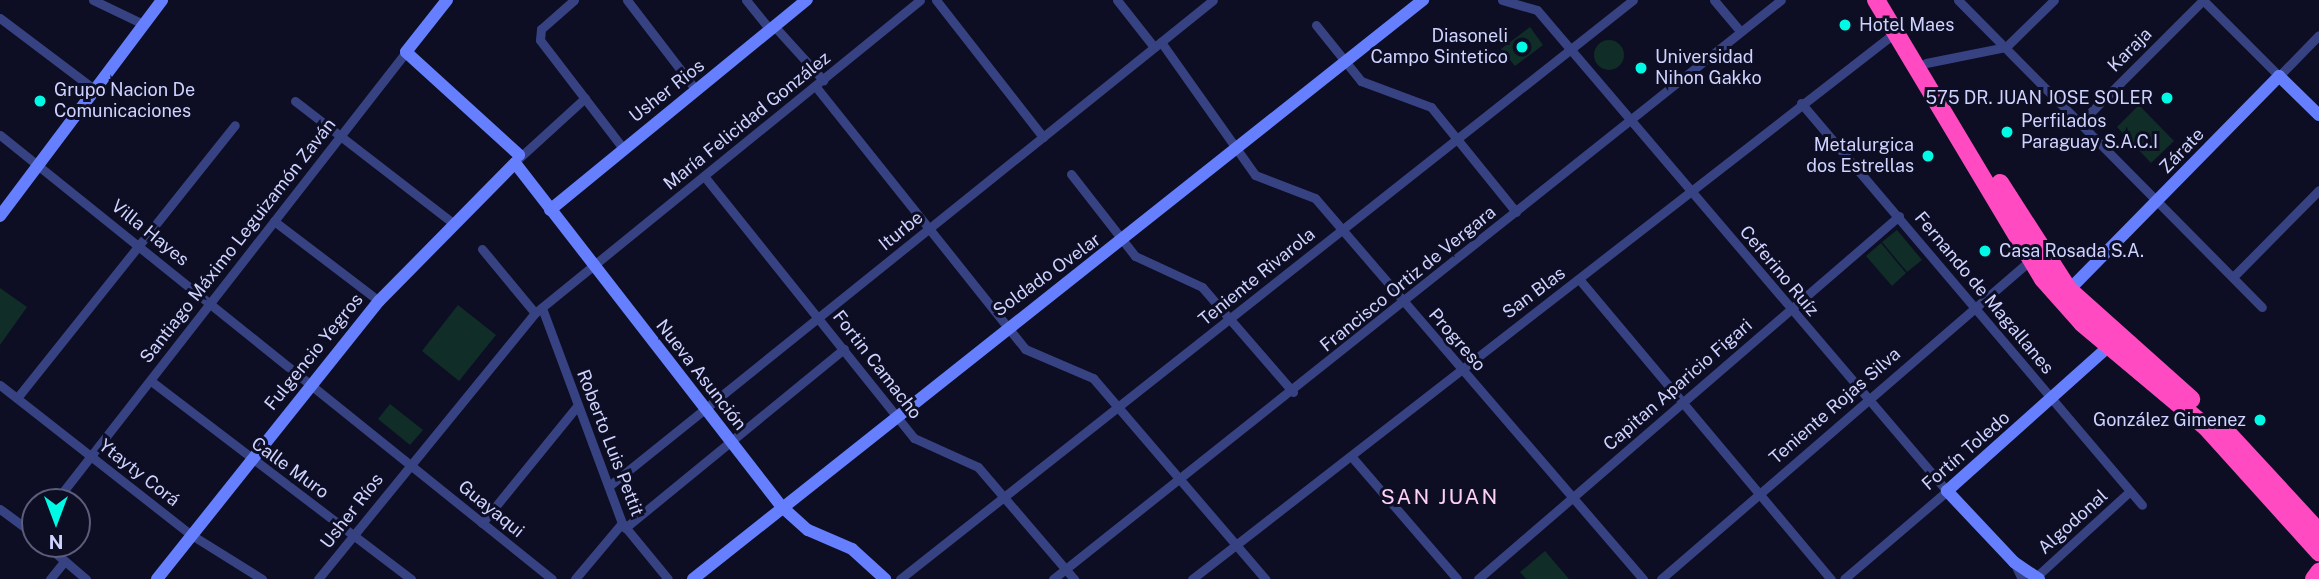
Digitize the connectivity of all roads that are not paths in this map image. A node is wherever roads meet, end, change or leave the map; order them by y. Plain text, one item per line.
1 (93, 0) edge
2 (162, 0) edge
3 (447, 0) edge
4 (574, 0) edge
5 (626, 0) edge
6 (746, 0) edge
7 (807, 0) edge
8 (920, 0) edge
9 (936, 0) edge
10 (1117, 0) edge
11 (1213, 0) edge
12 (1423, 0) edge
13 (1502, 0) edge
14 (1633, 0) edge
15 (1714, 0) edge
16 (1781, 0) edge
17 (1875, 0) edge
18 (1889, 0) edge
19 (1958, 0) edge
20 (2054, 0) edge
21 (2203, 0) edge
22 (0, 18) edge
23 (143, 24) junction
24 (1316, 25) dead end
25 (773, 29) junction
26 (1740, 31) junction
27 (1896, 32) junction
28 (2319, 35) edge
29 (1157, 45) junction
30 (2006, 47) junction
31 (1571, 49) junction
32 (406, 52) junction
33 (1345, 61) junction
34 (1926, 63) junction
35 (2279, 76) junction
36 (820, 84) junction
37 (94, 89) junction
38 (696, 90) junction
39 (585, 99) junction
40 (295, 101) dead end
41 (1801, 103) junction
42 (2319, 115) edge
43 (1629, 122) junction
44 (2080, 123) junction
45 (235, 125) dead end
46 (0, 135) edge
47 (341, 136) junction
48 (1042, 137) junction
49 (1459, 141) junction
50 (623, 148) junction
51 (1232, 149) junction
52 (517, 159) junction
53 (39, 165) junction
54 (1071, 174) dead end
55 (704, 176) junction
56 (1689, 190) junction
57 (2319, 190) edge
58 (2158, 201) junction
59 (550, 210) junction
60 (1516, 212) junction
61 (0, 216) edge
62 (1899, 216) junction
63 (275, 221) junction
64 (453, 223) junction
65 (932, 226) junction
66 (1341, 229) junction
67 (1122, 241) junction
68 (139, 244) junction
69 (482, 249) dead end
70 (2031, 260) junction
71 (593, 264) junction
72 (2234, 276) junction
73 (1579, 279) junction
74 (2069, 290) junction
75 (379, 301) junction
76 (210, 303) junction
77 (1405, 303) junction
78 (1975, 307) junction
79 (2262, 307) dead end
80 (538, 310) junction
81 (1788, 310) junction
82 (820, 318) junction
83 (1231, 319) junction
84 (1006, 326) junction
85 (2109, 346) junction
86 (844, 349) junction
87 (1462, 369) junction
88 (151, 381) junction
89 (312, 383) junction
90 (0, 385) edge
91 (1293, 392) junction
92 (17, 398) junction
93 (2052, 398) junction
94 (1868, 399) junction
95 (1682, 403) junction
96 (579, 405) junction
97 (1118, 407) junction
98 (707, 411) junction
99 (895, 415) junction
100 (730, 440) junction
101 (1351, 456) junction
102 (92, 457) junction
103 (249, 459) junction
104 (410, 464) junction
105 (1177, 481) junction
106 (609, 486) junction
107 (67, 488) edge
108 (1947, 491) junction
109 (2130, 491) junction
110 (1758, 492) junction
111 (1004, 498) junction
112 (1570, 499) junction
113 (2142, 505) dead end
114 (781, 506) junction
115 (0, 509) edge
116 (21, 523) edge
117 (482, 523) junction
118 (624, 525) junction
119 (190, 534) junction
120 (353, 534) junction
121 (1236, 545) junction
122 (2318, 547) edge
123 (60, 558) edge
124 (64, 562) junction
125 (1066, 569) junction
126 (2319, 572) edge
127 (2031, 577) edge
128 (50, 579) edge
129 (86, 579) edge
130 (158, 579) edge
131 (262, 579) edge
132 (318, 579) edge
133 (411, 579) edge
134 (552, 579) edge
135 (575, 579) edge
136 (668, 579) edge
137 (692, 579) edge
138 (885, 579) edge
139 (900, 579) edge
140 (1054, 579) edge
141 (1074, 579) edge
142 (1192, 579) edge
143 (1265, 579) edge
144 (1457, 579) edge
145 (1478, 579) edge
146 (1643, 579) edge
147 (1661, 579) edge
148 (1831, 579) edge
149 (1844, 579) edge
150 (2314, 579) edge

1 - 23 street
2 - 23 street
3 - 32 street, Santiago Máximo Leguizamón Zaván
4 - 39 street
5 - 38 street
6 - 25 street
7 - 25 street, Usher Rios
8 - 36 street, María Felicidad González
9 - 48 street
10 - 29 street, Progreso
11 - 29 street, Iturbe
12 - 33 street, Soldado Ovelar
13 - 31 street, Ceferino Ruíz
14 - 31 street, Teniente Rivarola
15 - 26 street
16 - 26 street, Francisco Ortiz de Vergara
17 - 27 highway
18 - 34 highway
19 - 30 street
20 - 30 street
21 - 35 street
21 - 44 street, Karaja
22 - 37 street
23 - 37 street
24 - 33 street
25 - 36 street
25 - 38 street, Usher Rios
26 - 43 street, Francisco Ortiz de Vergara
27 - 41 street, San Blas
27 - 70 highway
28 - 35 street, Zárate
29 - 48 street, Iturbe
29 - 51 street, Progreso
30 - 34 street
30 - 44 street
31 - 43 street, Ceferino Ruíz
31 - 49 street, Teniente Rivarola
32 - 47 street, Santiago Máximo Leguizamón Zaván
32 - 52 street, Nueva Asunción
33 - 49 street
33 - 51 street, Soldado Ovelar
34 - 74 highway
35 - 42 street
35 - 58 street, Zárate
36 - 55 street, María Felicidad González
36 - 65 street
37 - 53 street
38 - 50 street, Usher Rios
39 - 50 street
39 - 52 street
40 - 47 street
41 - 56 street, San Blas
41 - 62 street, Fernando de Magallanes
43 - 56 street, Ceferino Ruíz
43 - 60 street, Francisco Ortiz de Vergara
44 - 58 street
45 - 68 street
46 - 53 street, Villa Hayes
47 - 63 street, Santiago Máximo Leguizamón Zaván
47 - 64 street
48 - 65 street, Iturbe
49 - 60 street
49 - 66 street, Teniente Rivarola
50 - 59 street, Usher Rios
51 - 66 street, Progreso
51 - 67 street, Soldado Ovelar
52 - 59 street, Nueva Asunción
52 - 64 street, Fulgencio Yegros
53 - 61 street
53 - 68 street, Villa Hayes
54 - 67 street
55 - 71 street, María Felicidad González
55 - 82 street, Fortin Camacho
56 - 73 street, San Blas
56 - 81 street, Ceferino Ruíz
57 - 72 street
58 - 72 street
58 - 74 street, Zárate
59 - 71 street, Nueva Asunción
60 - 77 street, Francisco Ortiz de Vergara
62 - 78 street, Fernando de Magallanes
62 - 81 street, Capitan Aparicio Figari
63 - 75 street
63 - 76 street, Santiago Máximo Leguizamón Zaván
64 - 75 street, Fulgencio Yegros
65 - 82 street, Iturbe
65 - 84 street
66 - 77 street, Progreso
66 - 83 street, Teniente Rivarola
67 - 83 street
67 - 84 street, Soldado Ovelar
68 - 76 street, Villa Hayes
68 - 92 street
69 - 80 street, Roberto Luis Pettit
70 - 78 street, Teniente Rojas Silva
70 - 85 highway
71 - 80 street
71 - 98 street, Nueva Asunción
72 - 79 street
73 - 87 street, San Blas
73 - 95 street
74 - 122 highway
75 - 89 street, Fulgencio Yegros
76 - 88 street, Santiago Máximo Leguizamón Zaván
76 - 89 street, Villa Hayes
77 - 87 street, Progreso
77 - 91 street, Francisco Ortiz de Vergara
78 - 93 street, Fernando de Magallanes
78 - 94 street, Teniente Rojas Silva
80 - 96 street, Roberto Luis Pettit
80 - 104 street
81 - 94 street, Ceferino Ruíz
81 - 95 street, Capitan Aparicio Figari
82 - 86 street, Fortin Camacho
82 - 98 street, Iturbe
83 - 91 street
83 - 97 street, Teniente Rivarola
84 - 97 street
84 - 99 street, Soldado Ovelar
85 - 93 street, Fortín Toledo
85 - 122 highway
86 - 99 street, Fortin Camacho
86 - 100 street
87 - 101 street, San Blas
87 - 112 street, Progreso
88 - 102 street, Santiago Máximo Leguizamón Zaván
88 - 103 street, Calle Muro
89 - 103 street, Fulgencio Yegros
89 - 104 street, Villa Hayes
90 - 92 street, Ytayty Corá
91 - 105 street, Francisco Ortiz de Vergara
92 - 102 street, Ytayty Corá
93 - 108 street, Fortín Toledo
93 - 109 street, Fernando de Magallanes
94 - 108 street, Ceferino Ruíz
94 - 110 street, Teniente Rojas Silva
95 - 110 street
95 - 112 street, Capitan Aparicio Figari
96 - 106 street, Roberto Luis Pettit
96 - 117 street
97 - 105 street
97 - 111 street, Teniente Rivarola
98 - 100 street, Nueva Asunción
98 - 106 street, Iturbe
99 - 111 street, Fortin Camacho
99 - 114 street, Soldado Ovelar
100 - 114 street, Nueva Asunción
100 - 118 street
101 - 121 street, San Blas
101 - 144 street
102 - 107 street, Santiago Máximo Leguizamón Zaván
102 - 119 street, Ytayty Corá
103 - 119 street, Fulgencio Yegros
103 - 120 street, Calle Muro
104 - 117 street, Guayaqui
104 - 120 street, Usher Ríos
105 - 121 street
105 - 125 street, Francisco Ortiz de Vergara
106 - 118 street, Roberto Luis Pettit
108 - 127 street, Ceferino Ruíz
108 - 149 street, Fortín Toledo
109 - 113 street, Fernando de Magallanes
109 - 127 street, Algodonal
110 - 147 street, Teniente Rojas Silva
110 - 148 street
111 - 125 street, Fortin Camacho
111 - 139 street, Teniente Rivarola
112 - 145 street, Capitan Aparicio Figari
112 - 146 street, Progreso
114 - 137 street, Soldado Ovelar
114 - 138 street, Nueva Asunción
115 - 116 street
117 - 134 street, Guayaqui
118 - 135 street
118 - 136 street, Roberto Luis Pettit
119 - 130 street, Fulgencio Yegros
119 - 131 street, Ytayty Corá
120 - 132 street, Usher Ríos
120 - 133 street, Calle Muro
121 - 142 street, San Blas
121 - 143 street
123 - 124 street
124 - 128 street
124 - 129 street
125 - 140 street, Francisco Ortiz de Vergara
125 - 141 street, Fortin Camacho
126 - 150 highway

